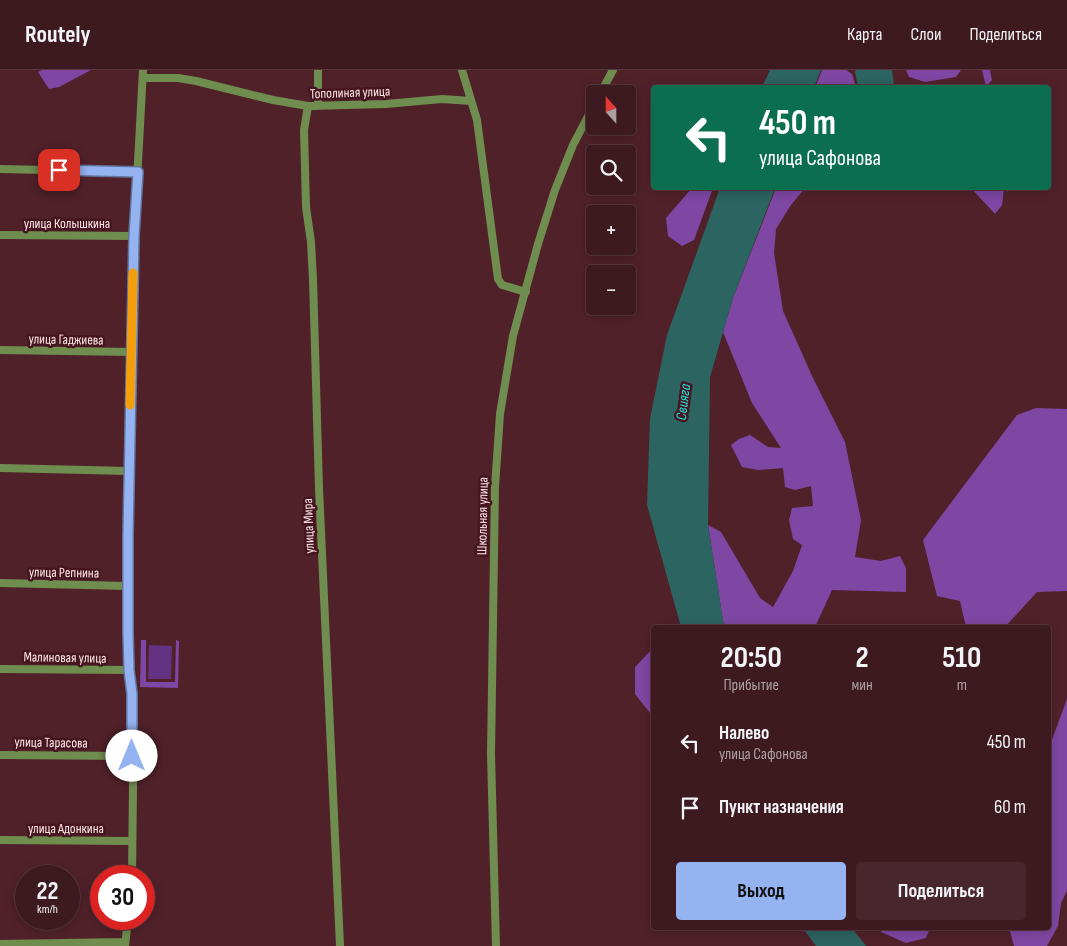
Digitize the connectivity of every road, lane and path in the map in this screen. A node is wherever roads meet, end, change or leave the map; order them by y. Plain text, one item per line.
1 (318, 70) edge
2 (462, 70) edge
3 (612, 70) edge
4 (143, 74) edge
5 (604, 85) edge
6 (471, 101) junction
7 (308, 106) junction
8 (318, 106) junction
9 (586, 120) edge
10 (0, 169) edge
11 (138, 172) junction
12 (0, 235) edge
13 (134, 236) junction
14 (526, 292) junction
15 (0, 350) edge
16 (131, 352) junction
17 (0, 468) edge
18 (129, 471) junction
19 (0, 583) edge
20 (128, 586) junction
21 (0, 669) edge
22 (129, 670) junction
23 (0, 754) edge
24 (132, 756) junction
25 (0, 840) edge
26 (132, 841) junction
27 (132, 865) edge
28 (127, 930) edge
29 (0, 944) edge
30 (125, 944) edge
31 (340, 946) edge
32 (496, 946) edge

1 - 8 street
2 - 6 street
3 - 5 street
4 - 7 street, Тополиная улица
4 - 11 street
6 - 8 street, Тополиная улица
6 - 14 street
7 - 8 street, Тополиная улица
7 - 31 street, улица Мира
9 - 14 street, Школьная улица
10 - 11 street
11 - 13 street
12 - 13 street, улица Колышкина
13 - 16 street
14 - 32 street, Школьная улица
15 - 16 street, улица Гаджиева
16 - 18 street
17 - 18 street
18 - 20 street
19 - 20 street, улица Репнина
20 - 22 street
21 - 22 street, Малиновая улица
22 - 24 street
23 - 24 street, улица Тарасова
24 - 26 street
25 - 26 street, улица Адонкина
26 - 27 street
28 - 30 street
29 - 30 street

